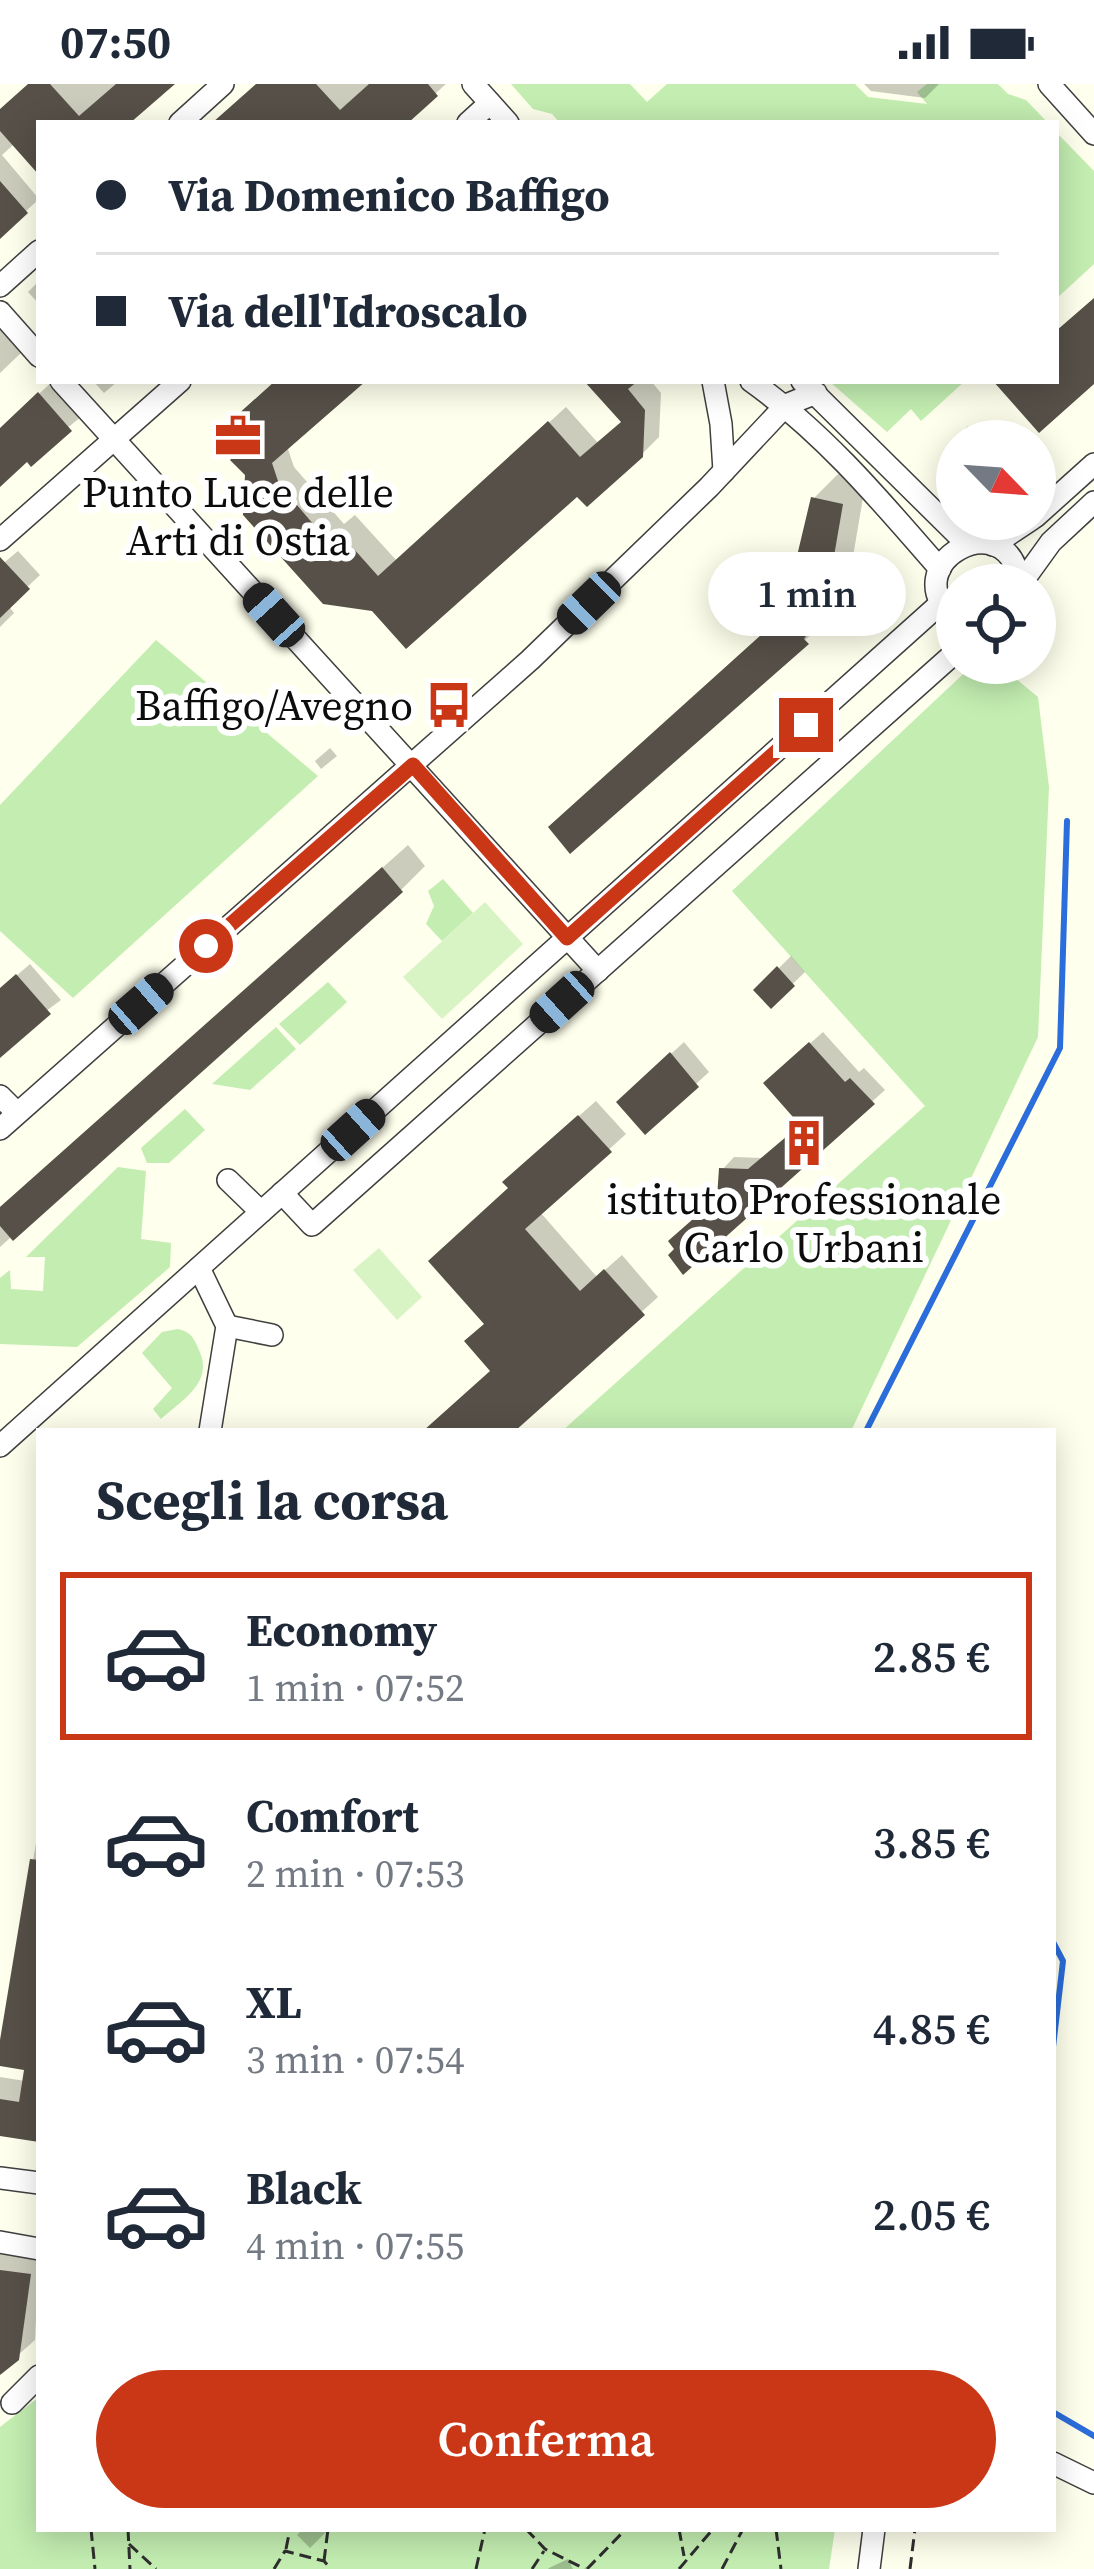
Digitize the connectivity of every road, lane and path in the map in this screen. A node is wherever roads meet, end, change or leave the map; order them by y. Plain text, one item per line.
1 (223, 84) edge
2 (473, 84) edge
3 (1049, 84) edge
4 (490, 104) junction
5 (183, 120) edge
6 (471, 120) edge
7 (505, 120) edge
8 (1094, 134) edge
9 (36, 253) edge
10 (0, 286) edge
11 (0, 312) edge
12 (36, 353) edge
13 (64, 384) edge
14 (177, 384) edge
15 (714, 384) edge
16 (755, 384) edge
17 (809, 387) edge
18 (786, 405) junction
19 (113, 440) junction
20 (1094, 464) edge
21 (724, 471) junction
22 (1056, 498) edge
23 (1094, 502) edge
24 (0, 540) edge
25 (1001, 540) edge
26 (967, 544) junction
27 (993, 545) junction
28 (936, 564) edge
29 (943, 564) edge
30 (1014, 564) edge
31 (1035, 564) edge
32 (936, 623) edge
33 (936, 670) edge
34 (413, 765) junction
35 (567, 938) junction
36 (598, 970) junction
37 (0, 1096) edge
38 (9, 1121) edge
39 (228, 1180) dead end
40 (282, 1193) junction
41 (261, 1212) junction
42 (199, 1268) junction
43 (227, 1326) junction
44 (272, 1335) dead end
45 (210, 1428) edge
46 (0, 1446) edge
47 (0, 2178) edge
48 (36, 2183) edge
49 (0, 2242) edge
50 (36, 2248) edge
51 (36, 2379) edge
52 (12, 2403) dead end
53 (1056, 2464) edge
54 (1094, 2483) edge
55 (91, 2532) edge
56 (128, 2532) edge
57 (289, 2532) edge
58 (328, 2532) edge
59 (484, 2532) edge
60 (529, 2532) edge
61 (623, 2532) edge
62 (680, 2532) edge
63 (710, 2532) edge
64 (741, 2532) edge
65 (776, 2532) edge
66 (874, 2532) edge
67 (915, 2532) edge
68 (127, 2543) junction
69 (545, 2549) junction
70 (285, 2551) junction
71 (684, 2559) junction
72 (324, 2561) junction
73 (95, 2569) edge
74 (130, 2569) edge
75 (156, 2569) edge
76 (274, 2569) edge
77 (332, 2569) edge
78 (476, 2569) edge
79 (532, 2569) edge
80 (586, 2569) edge
81 (679, 2569) edge
82 (722, 2569) edge
83 (781, 2569) edge
84 (868, 2569) edge
85 (910, 2569) edge

1 - 5 street
2 - 4 street
3 - 8 street
4 - 6 street
4 - 7 street
9 - 10 street
11 - 12 street
13 - 19 street
14 - 19 street
15 - 21 street
16 - 18 street
17 - 18 street
17 - 26 street
18 - 21 street
18 - 28 street
19 - 24 street
19 - 34 street
20 - 22 street
21 - 34 street
23 - 31 street
25 - 27 street
26 - 27 street
26 - 29 street
27 - 30 street
32 - 35 street
33 - 36 street
34 - 35 street
34 - 38 street
35 - 36 street
35 - 40 street
36 - 40 street
37 - 38 street
39 - 41 street
40 - 41 street
41 - 42 street
42 - 43 street
42 - 46 street
43 - 44 street
43 - 45 street
47 - 48 street
49 - 50 street
51 - 52 street
53 - 54 street
55 - 73 path
56 - 68 path
57 - 70 path
58 - 72 path
59 - 78 path
60 - 69 path
61 - 80 path
62 - 71 path
63 - 71 path
64 - 82 path
65 - 83 path
66 - 84 street
67 - 85 path
68 - 74 path
68 - 75 path
69 - 79 path
69 - 80 path
70 - 72 path
70 - 76 path
71 - 81 path
72 - 77 path

